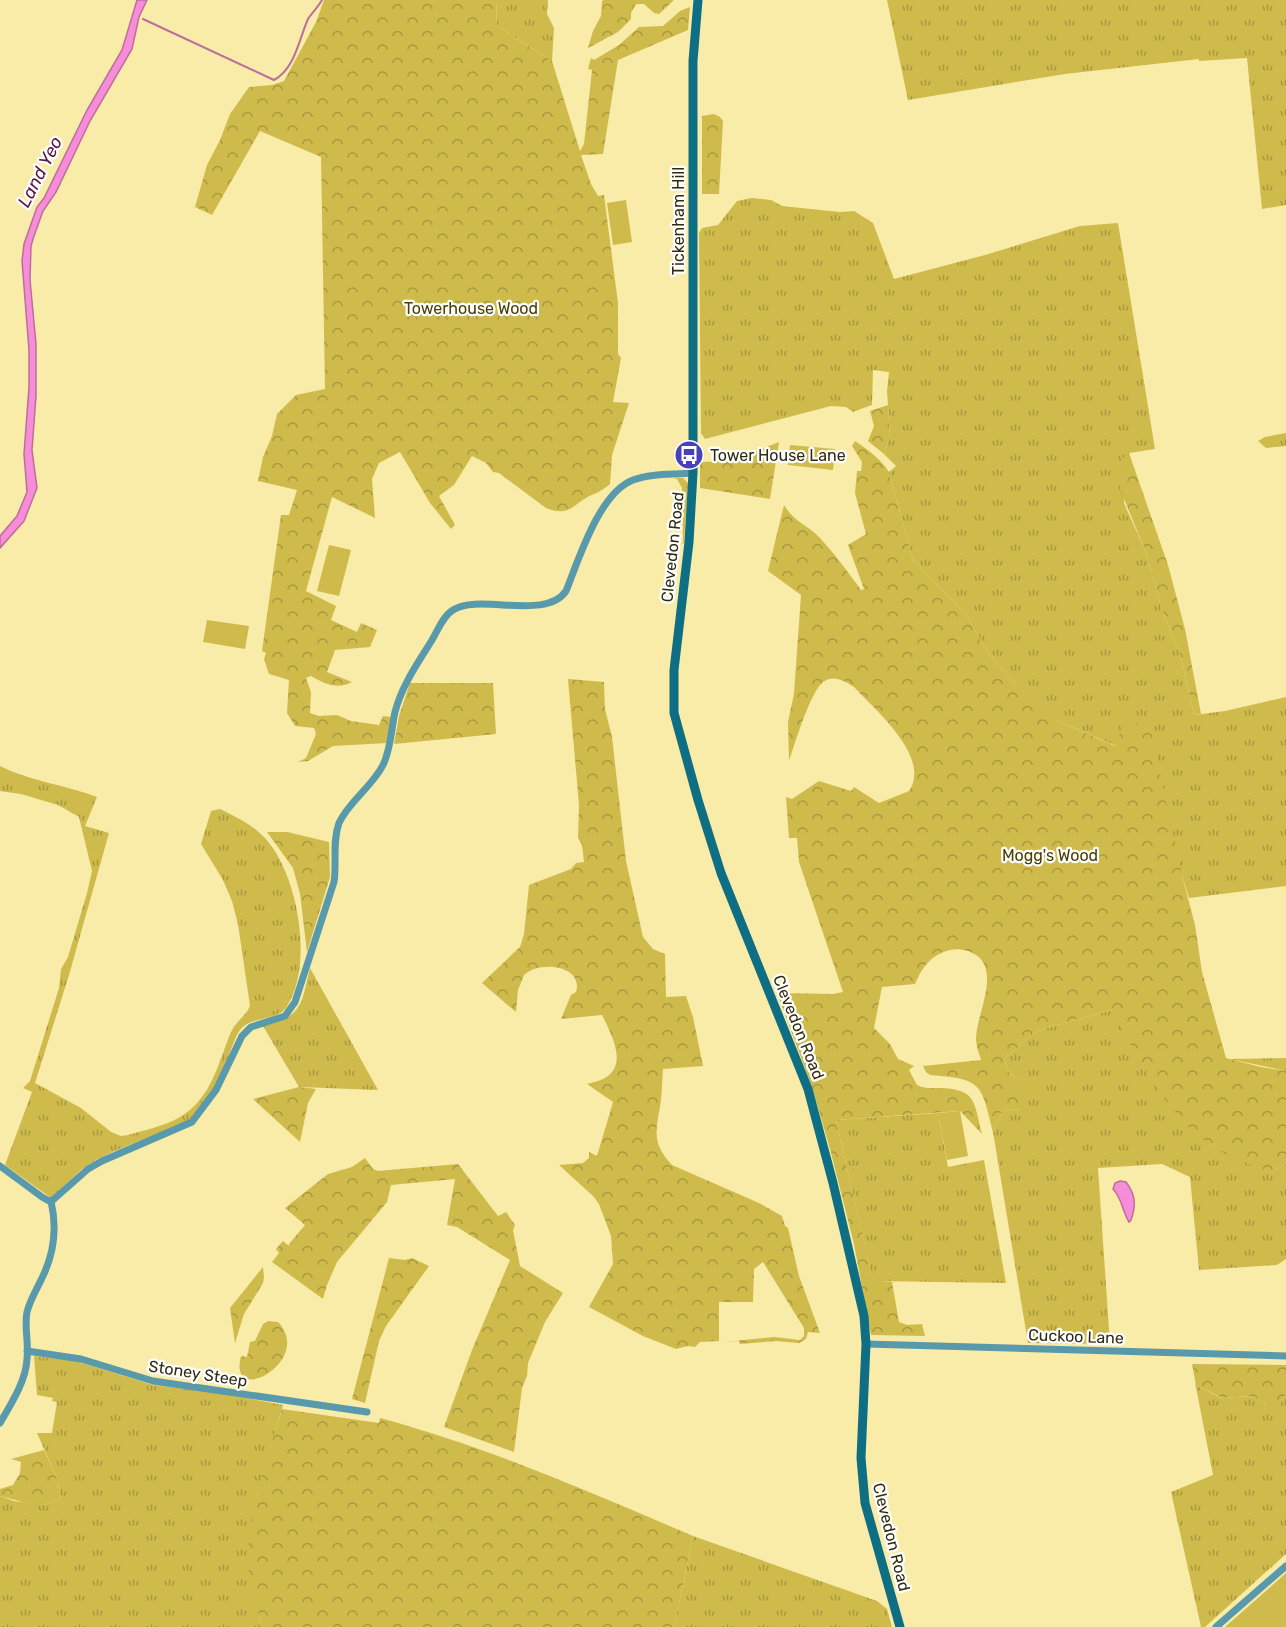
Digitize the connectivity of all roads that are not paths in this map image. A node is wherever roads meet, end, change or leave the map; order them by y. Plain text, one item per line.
1 (698, 0) edge
2 (694, 442) joint
3 (693, 473) junction
4 (0, 1166) edge
5 (51, 1201) junction
6 (866, 1344) junction
7 (27, 1351) junction
8 (1286, 1356) edge
9 (367, 1412) dead end
10 (0, 1423) edge
11 (1286, 1566) edge
12 (900, 1627) edge
13 (1216, 1627) edge

1 - 2 main road, Tickenham Hill
2 - 3 main road, Clevedon Road
3 - 5 street
3 - 6 main road, Clevedon Road
4 - 5 street
5 - 7 street
6 - 8 street, Cuckoo Lane
6 - 12 main road, Clevedon Road
7 - 9 street, Stoney Steep
7 - 10 street
11 - 13 street

